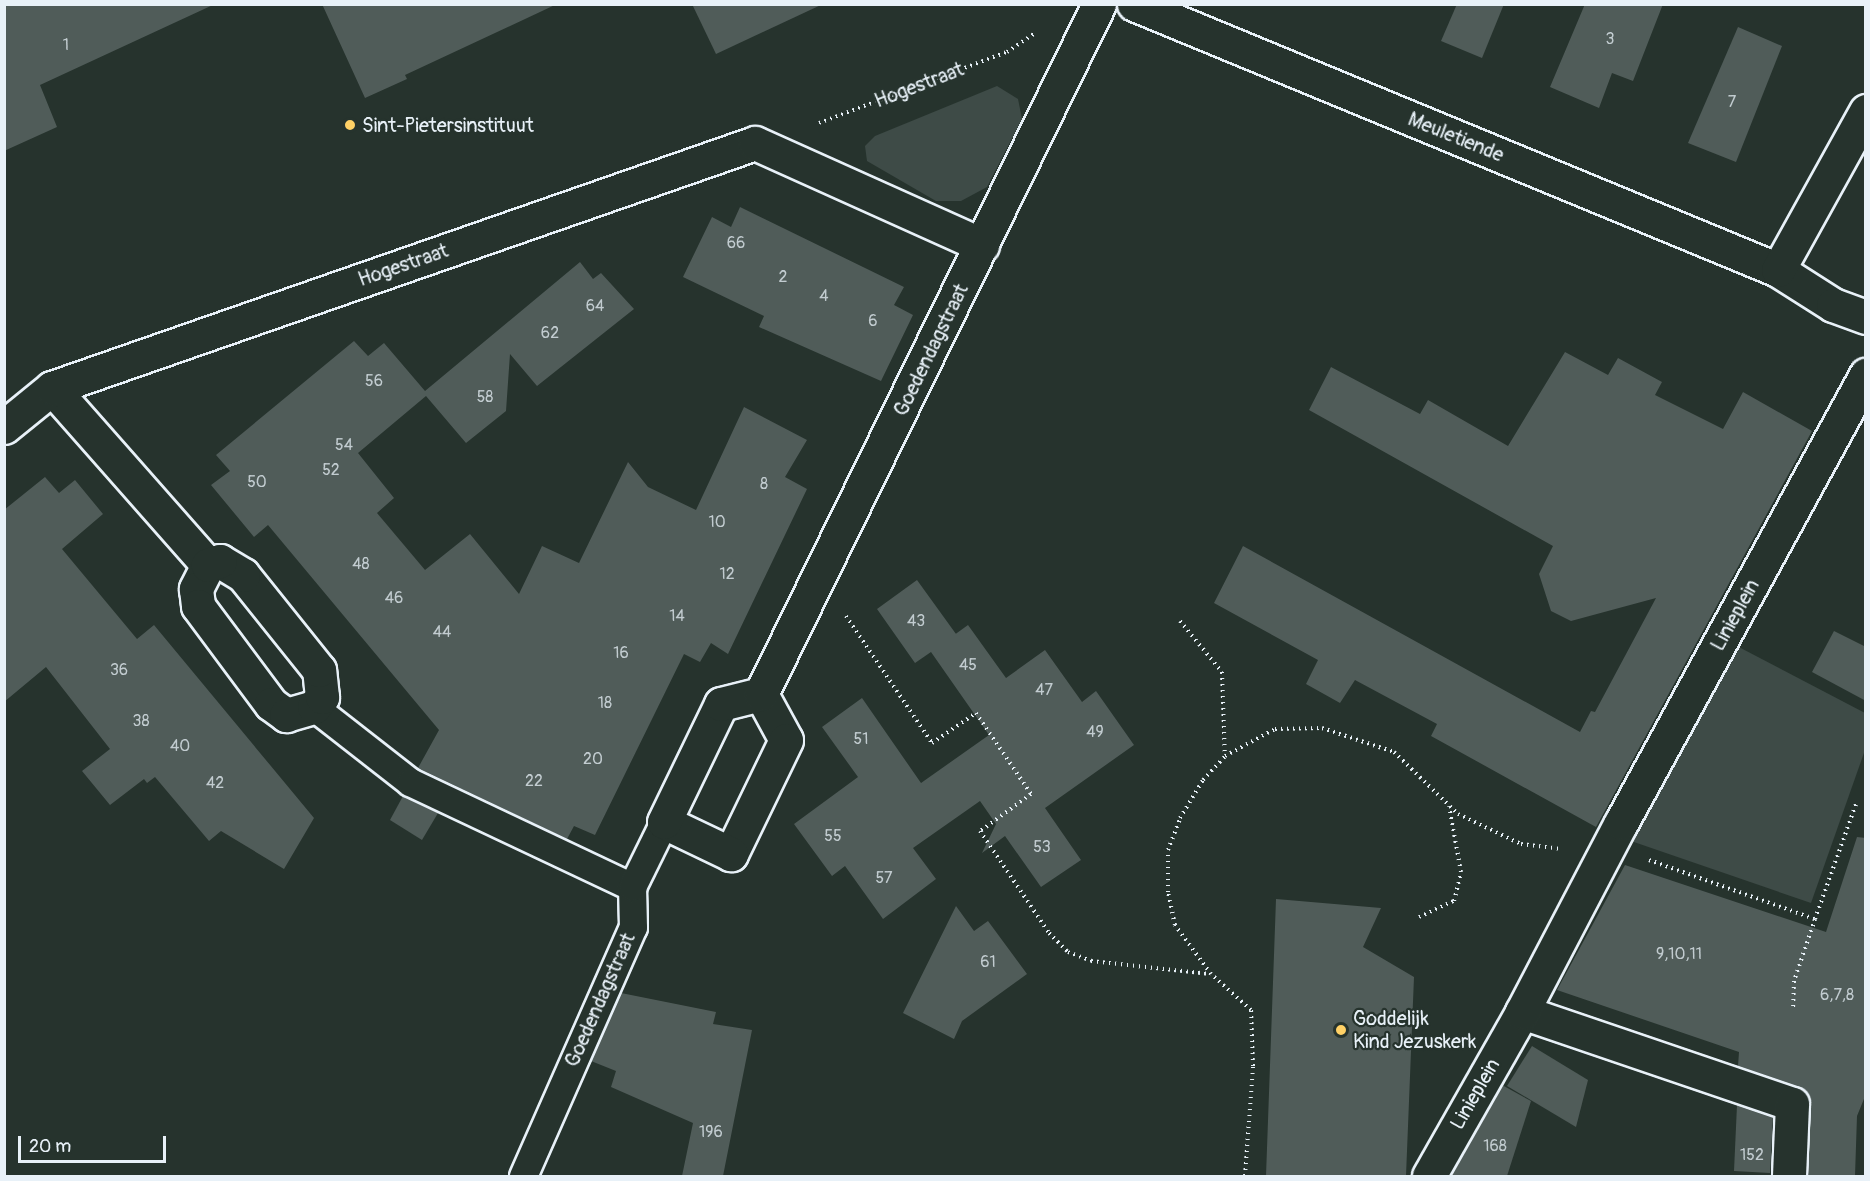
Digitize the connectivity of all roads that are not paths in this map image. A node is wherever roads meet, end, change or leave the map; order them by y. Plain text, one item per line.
1 (1099, 4) edge
2 (1134, 4) edge
3 (1866, 111) edge
4 (982, 245) junction
5 (1778, 270) junction
6 (1866, 316) edge
7 (1866, 375) edge
8 (52, 388) junction
9 (4, 427) edge
10 (208, 565) junction
11 (761, 694) junction
12 (314, 707) junction
13 (664, 822) junction
14 (632, 887) junction
15 (1522, 1012) junction
16 (523, 1176) edge
17 (1429, 1176) edge
18 (1789, 1176) edge

1 - 4 street, Goedendagstraat
2 - 5 street, Meuletiende
3 - 5 street
4 - 8 street, Hogestraat
4 - 11 street, Goedendagstraat
5 - 6 street, Meuletiende
7 - 15 street, Linieplein
8 - 9 street, Hogestraat
8 - 10 street
10 - 12 street
10 - 12 street
11 - 13 street, Goedendagstraat
11 - 13 street
12 - 14 lane
13 - 14 lane, Goedendagstraat
14 - 16 lane, Goedendagstraat
15 - 17 street, Linieplein
15 - 18 street

